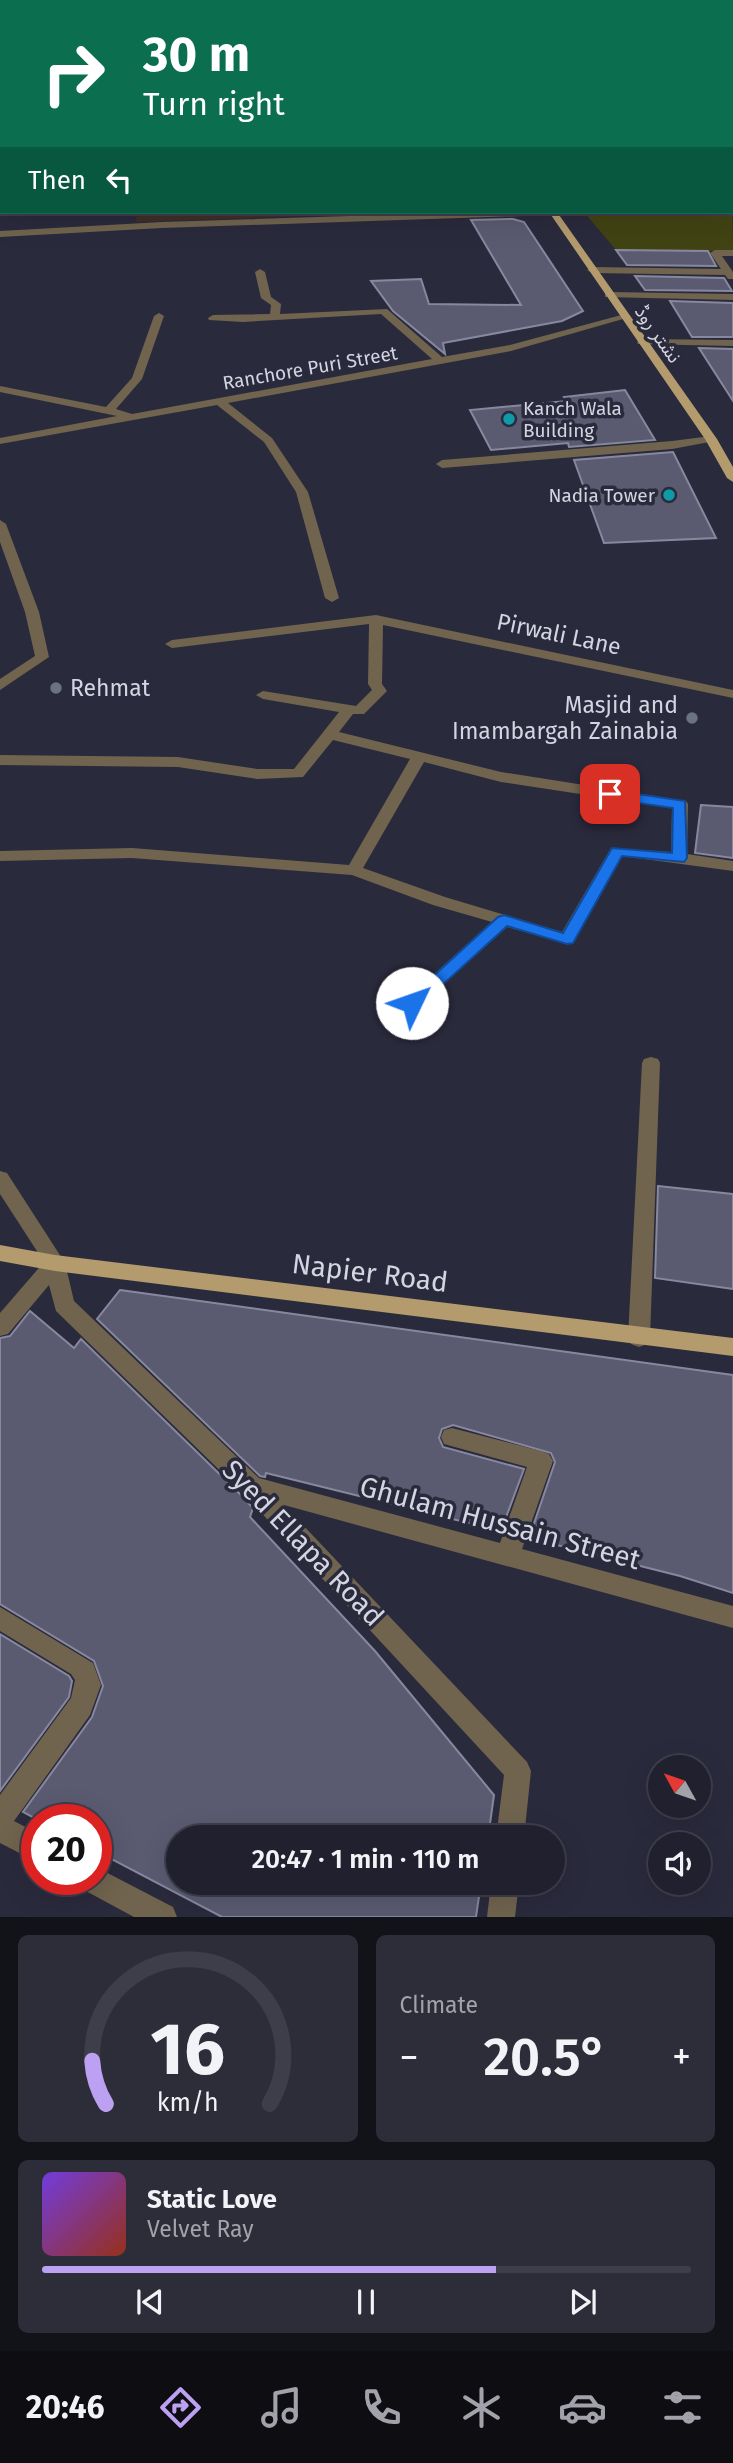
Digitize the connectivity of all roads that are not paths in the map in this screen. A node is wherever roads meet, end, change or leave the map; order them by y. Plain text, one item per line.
1 (492, 214) edge
2 (553, 214) edge
3 (0, 234) edge
4 (733, 253) edge
5 (592, 270) junction
6 (260, 272) dead end
7 (730, 276) edge
8 (609, 295) junction
9 (733, 297) edge
10 (159, 316) dead end
11 (275, 316) junction
12 (625, 317) junction
13 (213, 318) dead end
14 (642, 342) junction
15 (733, 343) edge
16 (440, 361) junction
17 (0, 389) edge
18 (220, 402) junction
19 (109, 411) junction
20 (138, 417) junction
21 (711, 439) junction
22 (0, 441) edge
23 (442, 464) dead end
24 (733, 478) edge
25 (0, 524) edge
26 (332, 598) dead end
27 (376, 619) junction
28 (172, 644) dead end
29 (0, 686) edge
30 (733, 694) edge
31 (263, 695) dead end
32 (349, 709) junction
33 (328, 734) junction
34 (419, 757) junction
35 (0, 760) edge
36 (0, 856) edge
37 (679, 858) junction
38 (733, 866) edge
39 (355, 870) junction
40 (504, 920) junction
41 (412, 1003) dead end
42 (651, 1063) dead end
43 (0, 1178) edge
44 (0, 1253) edge
45 (55, 1263) junction
46 (0, 1328) edge
47 (639, 1338) junction
48 (733, 1348) edge
49 (452, 1437) dead end
50 (251, 1486) junction
51 (507, 1556) junction
52 (733, 1617) edge
53 (0, 1618) edge
54 (0, 1818) edge
55 (512, 1825) edge
56 (0, 1828) edge
57 (21, 1839) edge
58 (112, 1890) edge
59 (504, 1895) edge
60 (163, 1917) edge
61 (501, 1917) edge

1 - 3 street
2 - 5 main road, نشتر روڈ
4 - 7 street
5 - 7 street
5 - 8 main road, نشتر روڈ
6 - 11 street
8 - 9 street
8 - 12 main road, نشتر روڈ
10 - 19 street
11 - 13 street
11 - 16 street
12 - 14 main road, نشتر روڈ
12 - 16 street, Ranchore Puri Street
14 - 15 street
14 - 21 main road, نشتر روڈ
16 - 18 street, Ranchore Puri Street
17 - 19 street
18 - 20 street, Ranchore Puri Street
18 - 26 street
19 - 20 street
20 - 22 street, Ranchore Puri Street
21 - 23 street
21 - 24 main road, نشتر روڈ
25 - 29 street
27 - 28 street, Pirwali Lane
27 - 30 street, Pirwali Lane
27 - 32 street
31 - 32 street
32 - 33 street
33 - 34 street
33 - 35 street
34 - 37 street
34 - 39 street
36 - 39 street
37 - 38 street
37 - 40 street
39 - 40 street
40 - 41 street
42 - 47 street
43 - 45 street
44 - 45 main road, Napier Road
45 - 46 street
45 - 47 main road, Napier Road
45 - 50 street, Syed Ellapa Road
47 - 48 main road, Napier Road
49 - 51 street
50 - 51 street, Ghulam Hussain Street
50 - 55 street, Syed Ellapa Road
51 - 52 street, Ghulam Hussain Street
53 - 54 street
56 - 57 street
58 - 60 street
59 - 61 street

